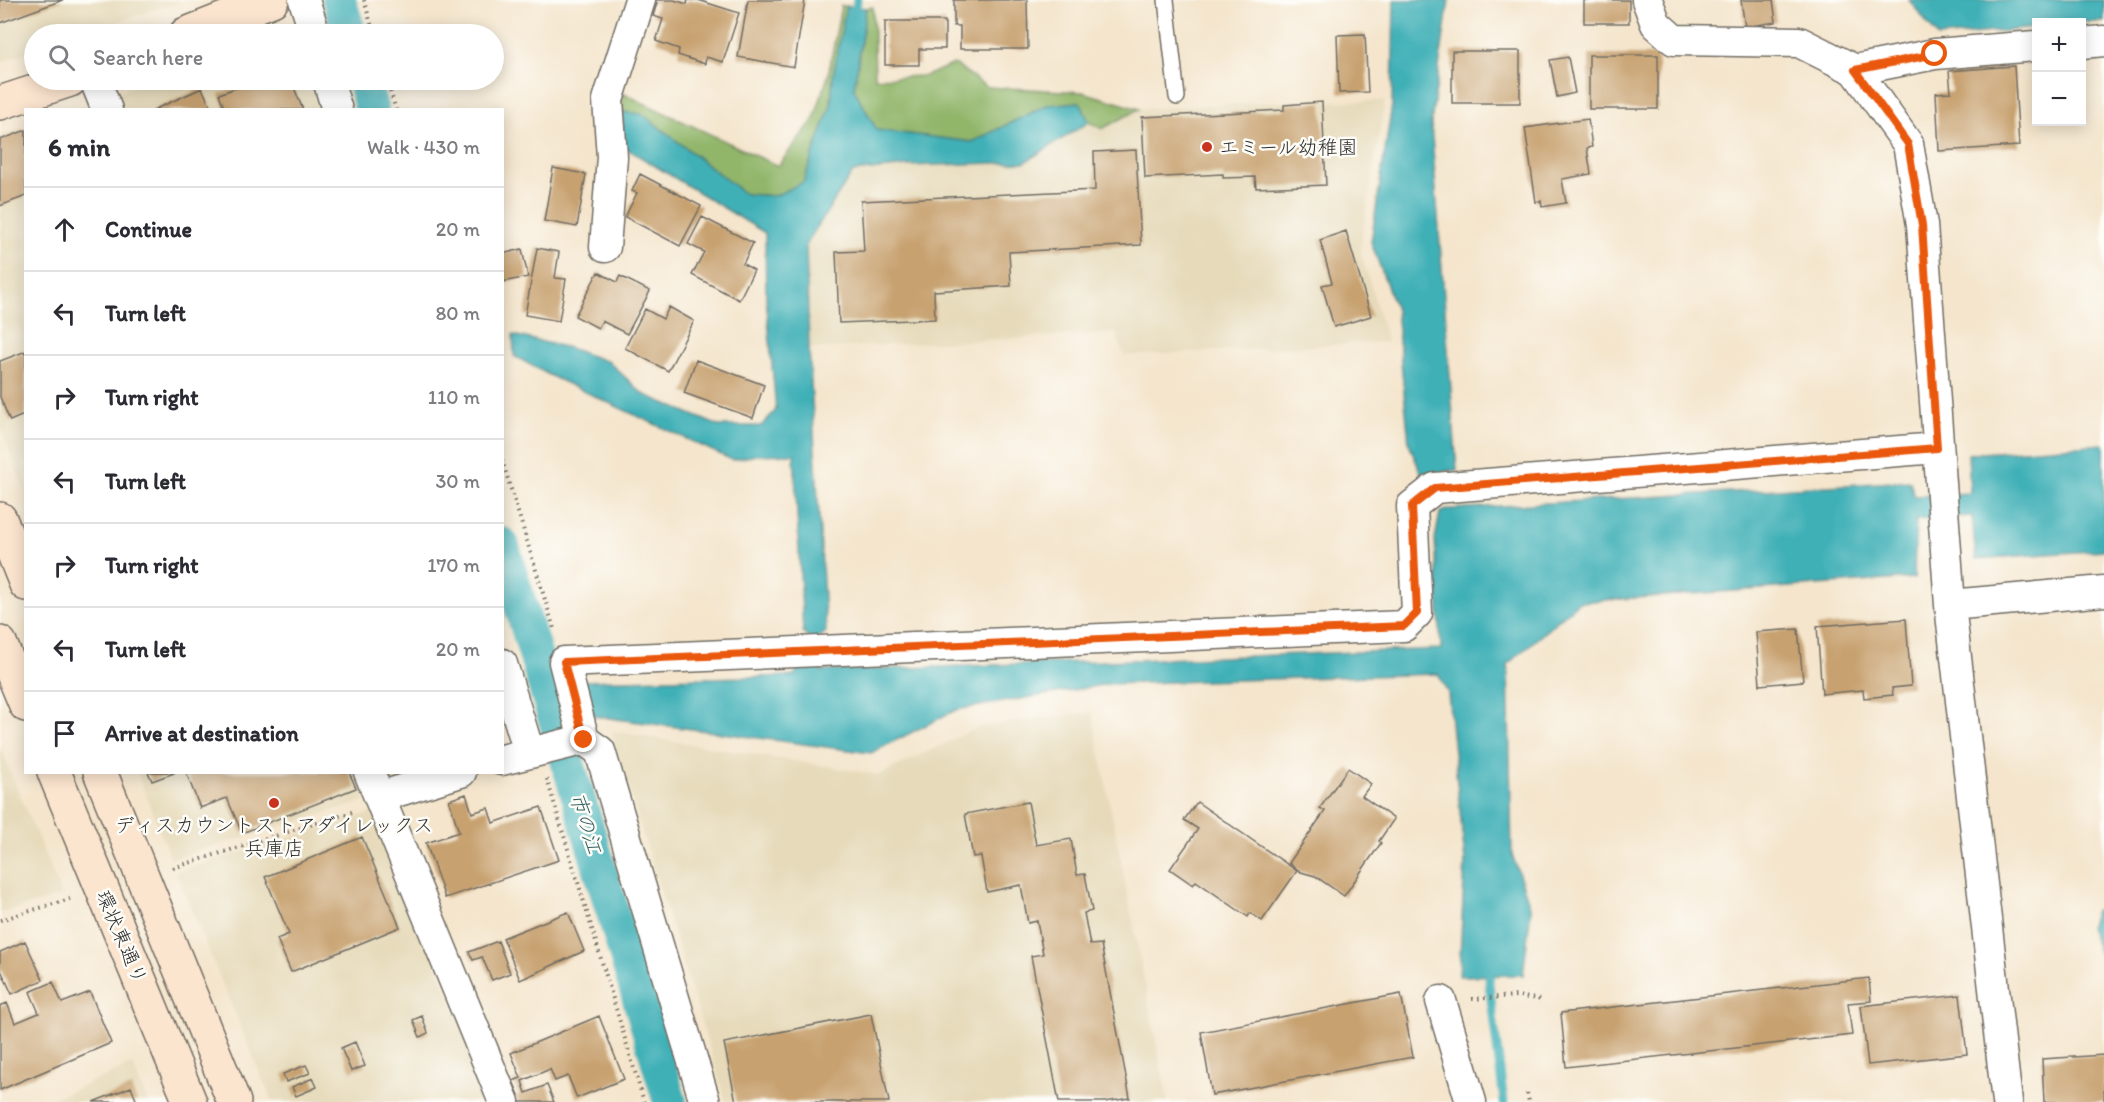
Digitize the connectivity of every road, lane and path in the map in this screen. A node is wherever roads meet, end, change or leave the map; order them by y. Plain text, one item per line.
1 (272, 0) edge
2 (304, 0) edge
3 (364, 0) edge
4 (640, 0) edge
5 (1166, 0) edge
6 (1647, 0) edge
7 (211, 24) edge
8 (312, 24) edge
9 (371, 24) edge
10 (2104, 41) edge
11 (2086, 42) edge
12 (2032, 46) edge
13 (1855, 70) junction
14 (40, 90) edge
15 (99, 90) edge
16 (331, 90) edge
17 (390, 90) edge
18 (1177, 97) dead end
19 (0, 103) edge
20 (106, 108) edge
21 (336, 108) edge
22 (395, 108) edge
23 (605, 247) dead end
24 (1937, 448) junction
25 (504, 467) edge
26 (0, 519) edge
27 (24, 579) edge
28 (2104, 591) edge
29 (1950, 604) junction
30 (0, 643) edge
31 (564, 662) junction
32 (504, 673) edge
33 (24, 700) edge
34 (581, 740) junction
35 (523, 754) edge
36 (55, 774) edge
37 (101, 774) edge
38 (448, 774) edge
39 (374, 785) edge
40 (167, 870) dead end
41 (74, 898) dead end
42 (0, 920) edge
43 (1453, 1000) joint
44 (1543, 1000) dead end
45 (1527, 1093) dead end
46 (190, 1102) edge
47 (234, 1102) edge
48 (504, 1102) edge
49 (644, 1102) edge
50 (705, 1102) edge
51 (1471, 1102) edge
52 (1529, 1102) edge
53 (2007, 1102) edge

1 - 7 main road
2 - 8 street
3 - 9 path
4 - 23 street
5 - 18 lane
6 - 13 street
10 - 11 street
12 - 13 street
13 - 24 street
14 - 19 main road
15 - 20 street
16 - 21 street
17 - 22 path
24 - 29 street
24 - 31 street
25 - 31 path
26 - 27 main road
28 - 29 street
29 - 53 street
30 - 33 main road
31 - 34 street
32 - 35 street
34 - 35 street
34 - 50 street
35 - 49 path
36 - 46 main road, 環状東通り
37 - 47 main road, 環状東通り
38 - 39 street
39 - 40 path
39 - 48 street
41 - 42 path
43 - 44 path
43 - 51 street
45 - 52 path

